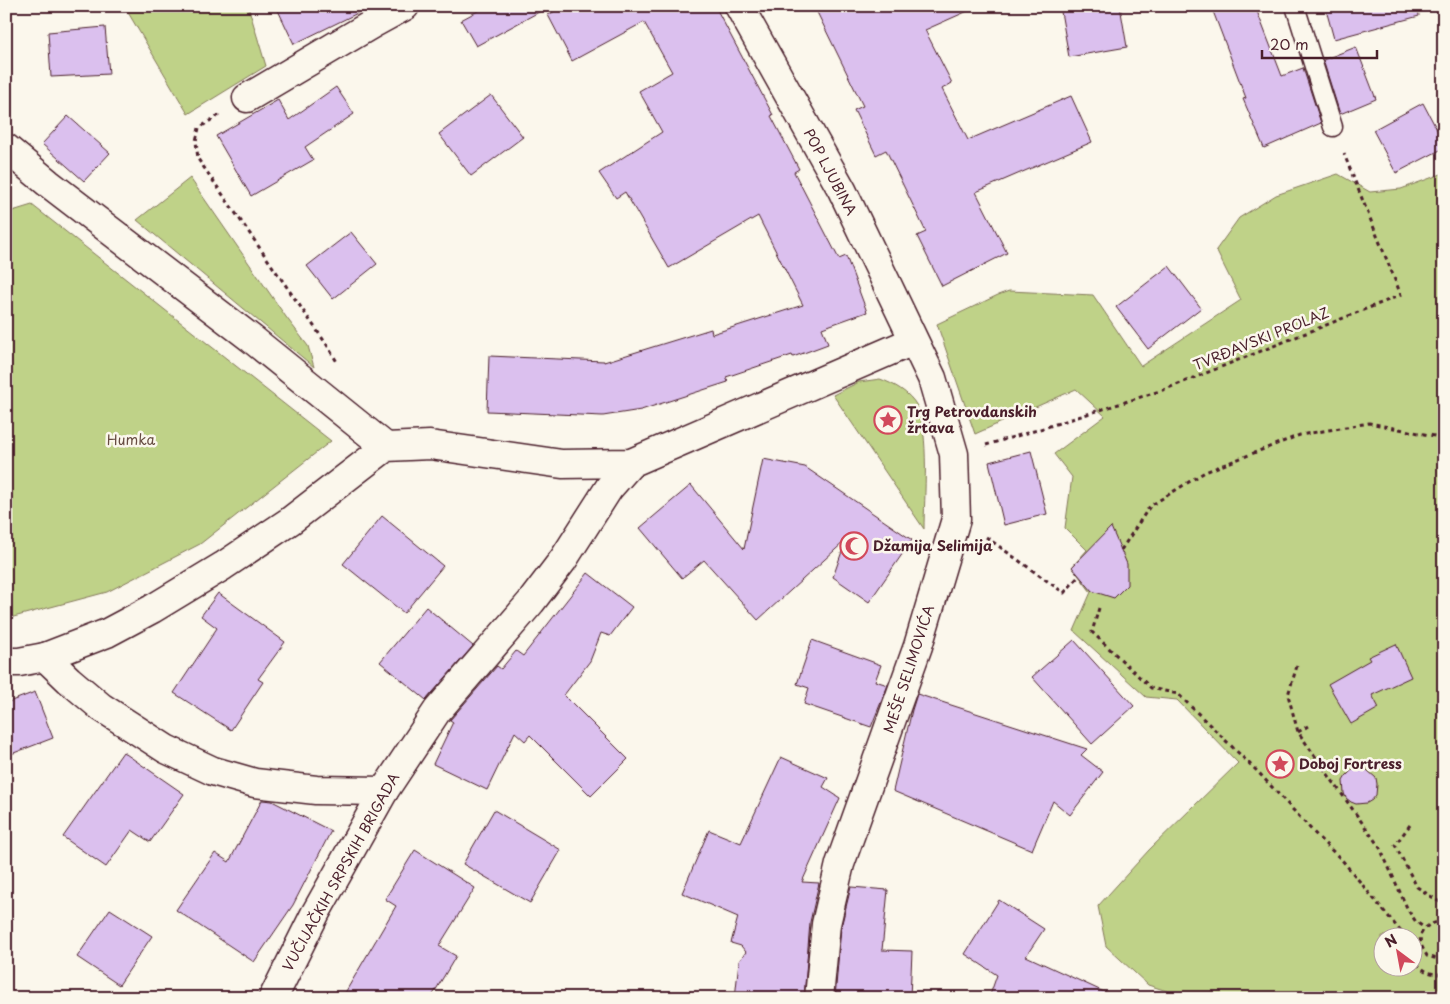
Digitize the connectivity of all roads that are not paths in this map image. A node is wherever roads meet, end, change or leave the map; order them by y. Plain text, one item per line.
1 (405, 6) edge
2 (739, 6) edge
3 (1295, 6) edge
4 (247, 98) road end
5 (1333, 127) road end
6 (6, 148) edge
7 (913, 341) junction
8 (386, 447) junction
9 (631, 463) junction
10 (45, 657) junction
11 (6, 662) edge
12 (384, 791) junction
13 (273, 998) edge
14 (818, 998) edge

1 - 4 street
2 - 7 street, POP LJUBINA
3 - 5 lane
6 - 8 street
7 - 9 street
7 - 14 street, MEŠE SELIMOVIĆA
8 - 9 street
8 - 10 street
9 - 12 street, VUČIJAČKIH SRPSKIH BRIGADA
10 - 11 street
10 - 12 street
12 - 13 street, VUČIJAČKIH SRPSKIH BRIGADA

